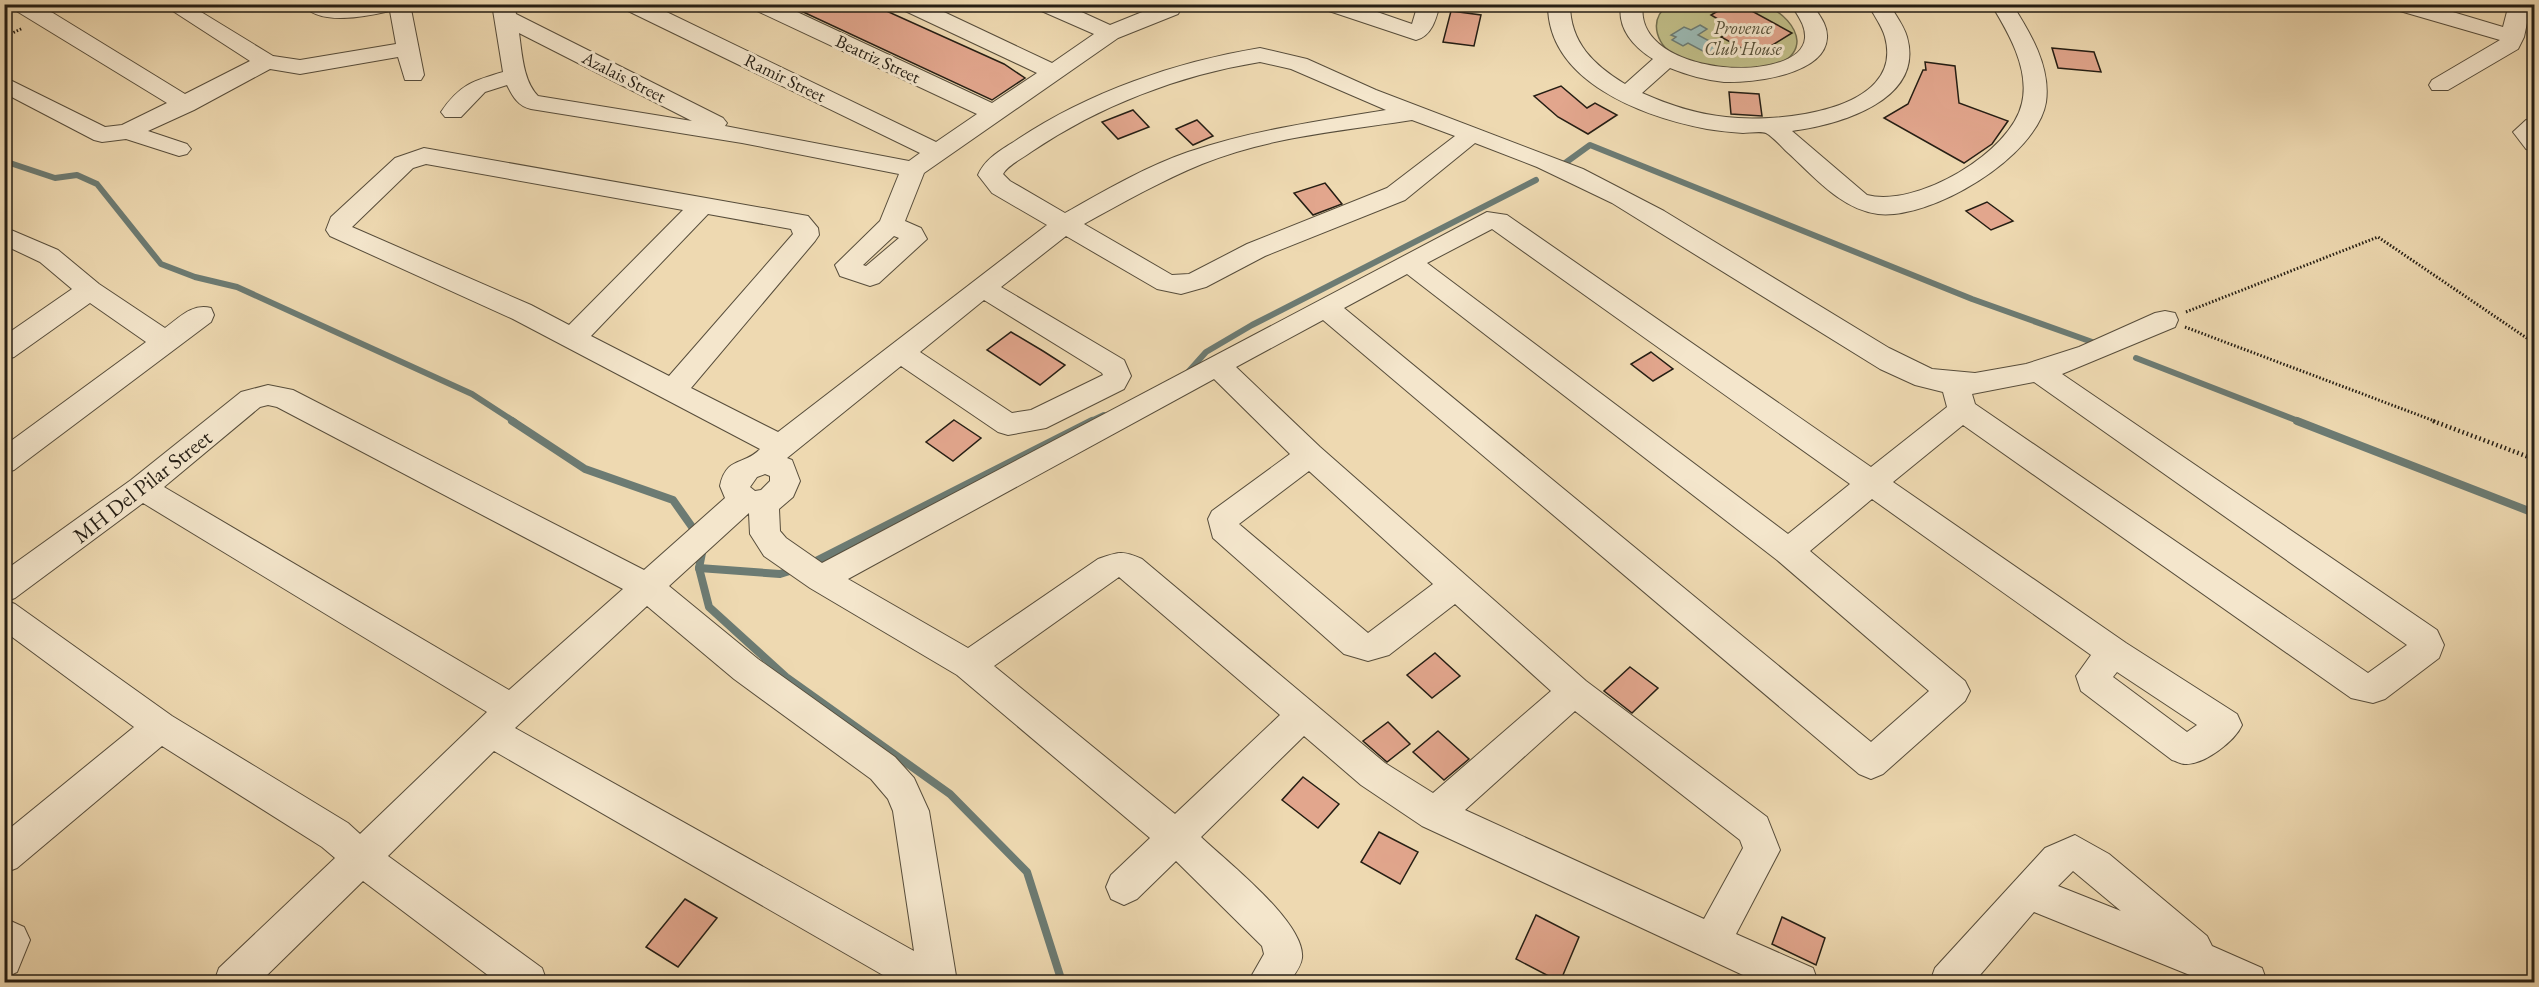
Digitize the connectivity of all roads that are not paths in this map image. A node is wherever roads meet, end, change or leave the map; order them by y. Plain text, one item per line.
1 (15, 4) edge
2 (172, 4) edge
3 (313, 4) edge
4 (390, 4) edge
5 (399, 4) edge
6 (632, 4) edge
7 (761, 4) edge
8 (909, 4) edge
9 (1045, 4) edge
10 (1174, 4) edge
11 (1429, 4) edge
12 (1558, 4) edge
13 (1632, 4) edge
14 (1801, 4) edge
15 (1878, 4) edge
16 (2001, 4) edge
17 (2401, 4) edge
18 (2520, 4) edge
19 (1339, 6) edge
20 (505, 11) edge
21 (1110, 33) junction
22 (2512, 37) junction
23 (406, 49) junction
24 (1667, 59) junction
25 (267, 62) junction
26 (1055, 73) junction
27 (413, 75) dead end
28 (515, 76) junction
29 (4, 84) edge
30 (2440, 85) dead end
31 (1626, 95) junction
32 (186, 105) junction
33 (453, 112) dead end
34 (1415, 112) junction
35 (994, 113) junction
36 (2535, 126) edge
37 (1773, 127) junction
38 (127, 132) junction
39 (1473, 133) junction
40 (742, 136) junction
41 (2535, 144) edge
42 (180, 149) dead end
43 (938, 153) junction
44 (913, 169) junction
45 (702, 205) junction
46 (1064, 224) junction
47 (891, 225) dead end
48 (11, 245) edge
49 (1408, 263) junction
50 (982, 287) junction
51 (90, 290) junction
52 (1325, 307) junction
53 (201, 315) dead end
54 (2165, 320) road end
55 (573, 338) junction
56 (165, 342) junction
57 (4, 350) edge
58 (900, 352) junction
59 (1217, 365) junction
60 (2037, 370) junction
61 (672, 391) junction
62 (1958, 397) junction
63 (773, 454) junction
64 (1310, 455) junction
65 (4, 462) edge
66 (1871, 483) junction
67 (142, 489) junction
68 (753, 500) junction
69 (1788, 551) junction
70 (818, 577) junction
71 (1456, 585) junction
72 (646, 586) junction
73 (4, 590) edge
74 (4, 613) edge
75 (2114, 653) dead end
76 (969, 665) junction
77 (1574, 691) junction
78 (1302, 716) junction
79 (501, 720) junction
80 (160, 727) junction
81 (1435, 814) junction
82 (1175, 836) junction
83 (4, 856) edge
84 (360, 857) junction
85 (1124, 886) dead end
86 (2028, 892) junction
87 (4, 936) edge
88 (1712, 941) junction
89 (4, 959) edge
90 (2214, 966) junction
91 (233, 982) edge
92 (528, 982) edge
93 (931, 982) edge
94 (938, 982) edge
95 (1266, 982) edge
96 (1799, 982) edge
97 (1949, 982) edge
98 (2248, 982) edge

1 - 32 street
2 - 25 street
3 - 4 street
5 - 23 street
6 - 43 street, Ramir Street
7 - 35 street, Beatriz Street
8 - 26 street
9 - 21 street
10 - 21 street
11 - 19 street
12 - 31 street
13 - 24 street
14 - 24 street
15 - 37 street
16 - 37 street
17 - 22 street
18 - 22 street
20 - 28 street
20 - 40 street, Azalais Street
21 - 26 street
22 - 30 street
23 - 25 street
23 - 27 street
24 - 31 street
25 - 32 street
26 - 35 street
28 - 33 street
28 - 40 street
29 - 38 street
31 - 37 street
32 - 38 street
34 - 39 street
34 - 46 street
34 - 46 street
35 - 43 street
36 - 41 street
38 - 42 street
39 - 46 street
39 - 62 street
40 - 44 street
43 - 44 street
44 - 47 street
45 - 55 street
45 - 55 street
45 - 61 street
46 - 50 street
48 - 51 street
49 - 52 street
49 - 66 street
49 - 69 street
50 - 58 street
50 - 58 street
51 - 56 street
51 - 57 street
52 - 59 street
52 - 69 street
53 - 56 street
54 - 60 street
55 - 61 street
56 - 65 street
58 - 63 street
59 - 64 street
59 - 70 street
60 - 62 street
60 - 62 street
61 - 63 street
62 - 66 street
63 - 68 street
64 - 71 street
64 - 71 street
66 - 69 street
66 - 75 street
67 - 72 street, MH Del Pilar Street
67 - 73 street, MH Del Pilar Street
67 - 79 street
68 - 70 street
68 - 72 street
70 - 76 street
71 - 77 street
72 - 79 street
72 - 94 street
74 - 80 street
76 - 78 street
76 - 82 street
77 - 81 street
77 - 88 street
78 - 81 street
78 - 82 street
79 - 84 street
79 - 93 street
80 - 83 street
80 - 84 street
81 - 88 street
82 - 85 street
82 - 95 street
84 - 91 street
84 - 92 street
86 - 90 street
86 - 90 street
86 - 97 street
87 - 89 street
88 - 96 street
90 - 98 street

